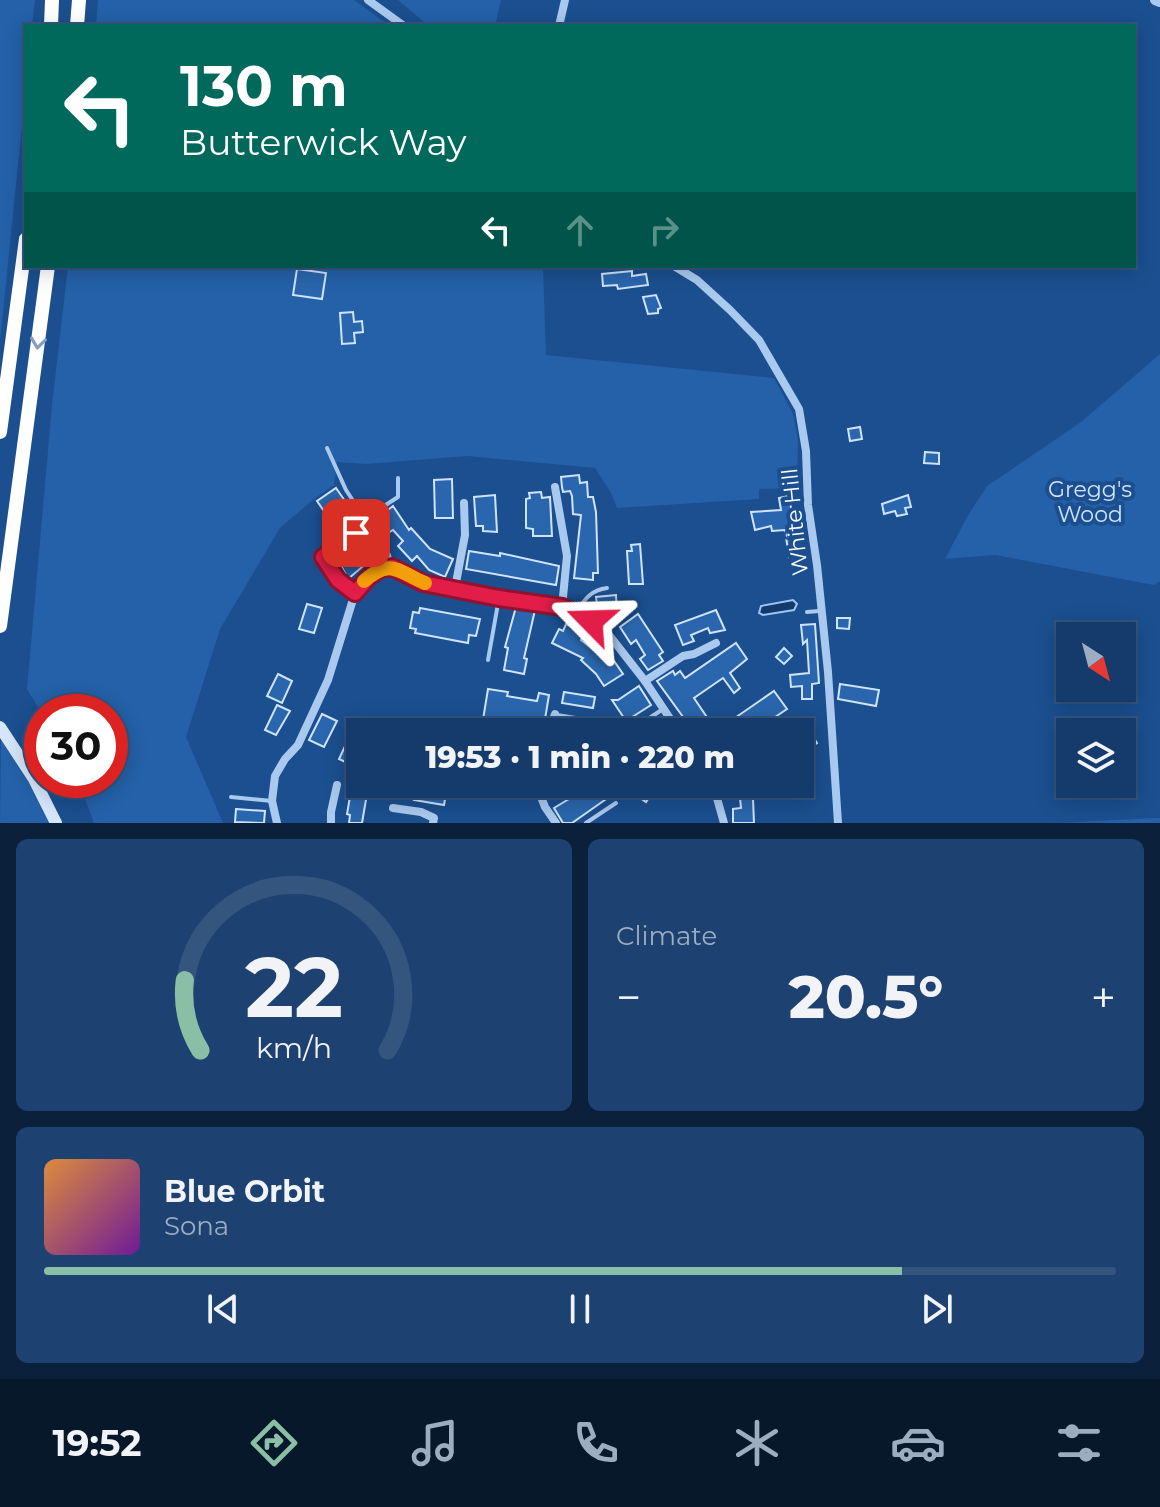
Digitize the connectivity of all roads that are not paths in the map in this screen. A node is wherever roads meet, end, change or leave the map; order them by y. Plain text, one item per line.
1 (52, 0) edge
2 (79, 0) edge
3 (368, 0) edge
4 (565, 0) edge
5 (51, 24) edge
6 (77, 24) edge
7 (401, 24) edge
8 (559, 24) edge
9 (24, 254) edge
10 (48, 268) edge
11 (677, 268) edge
12 (0, 432) edge
13 (327, 448) dead end
14 (398, 478) dead end
15 (555, 487) dead end
16 (464, 503) dead end
17 (367, 522) junction
18 (356, 533) dead end
19 (392, 567) junction
20 (455, 588) junction
21 (607, 588) dead end
22 (355, 593) junction
23 (499, 598) junction
24 (562, 607) junction
25 (822, 611) junction
26 (807, 612) dead end
27 (576, 613) junction
28 (0, 626) edge
29 (716, 643) dead end
30 (488, 660) dead end
31 (645, 681) junction
32 (663, 709) junction
33 (555, 714) joint
34 (554, 718) edge
35 (577, 718) edge
36 (650, 718) edge
37 (669, 718) edge
38 (0, 727) edge
39 (337, 785) dead end
40 (231, 797) dead end
41 (541, 798) edge
42 (717, 798) edge
43 (272, 801) junction
44 (616, 803) dead end
45 (393, 808) dead end
46 (56, 823) edge
47 (277, 823) edge
48 (331, 823) edge
49 (433, 823) edge
50 (556, 823) edge
51 (586, 823) edge
52 (724, 823) edge
53 (838, 823) edge

1 - 5 highway
2 - 6 highway
3 - 7 street
4 - 8 street
9 - 12 highway
10 -> 28 highway
11 - 25 street, White Hill
13 - 17 lane
14 - 17 lane
15 - 24 street
16 - 20 street
17 - 19 lane
18 - 22 street
19 - 20 street
19 - 22 street
20 - 23 street
21 - 27 lane
22 - 43 street
23 - 24 street
23 - 30 lane
24 - 27 street
25 - 26 lane
25 - 53 street, White Hill
27 - 31 street
29 - 31 street
31 - 32 street
32 - 36 lane
32 - 37 street
33 - 34 street
33 - 35 lane
38 - 46 main road
39 - 48 street
40 - 43 lane
41 - 50 street
42 - 52 street
43 - 47 street
44 - 51 lane
45 - 49 street

